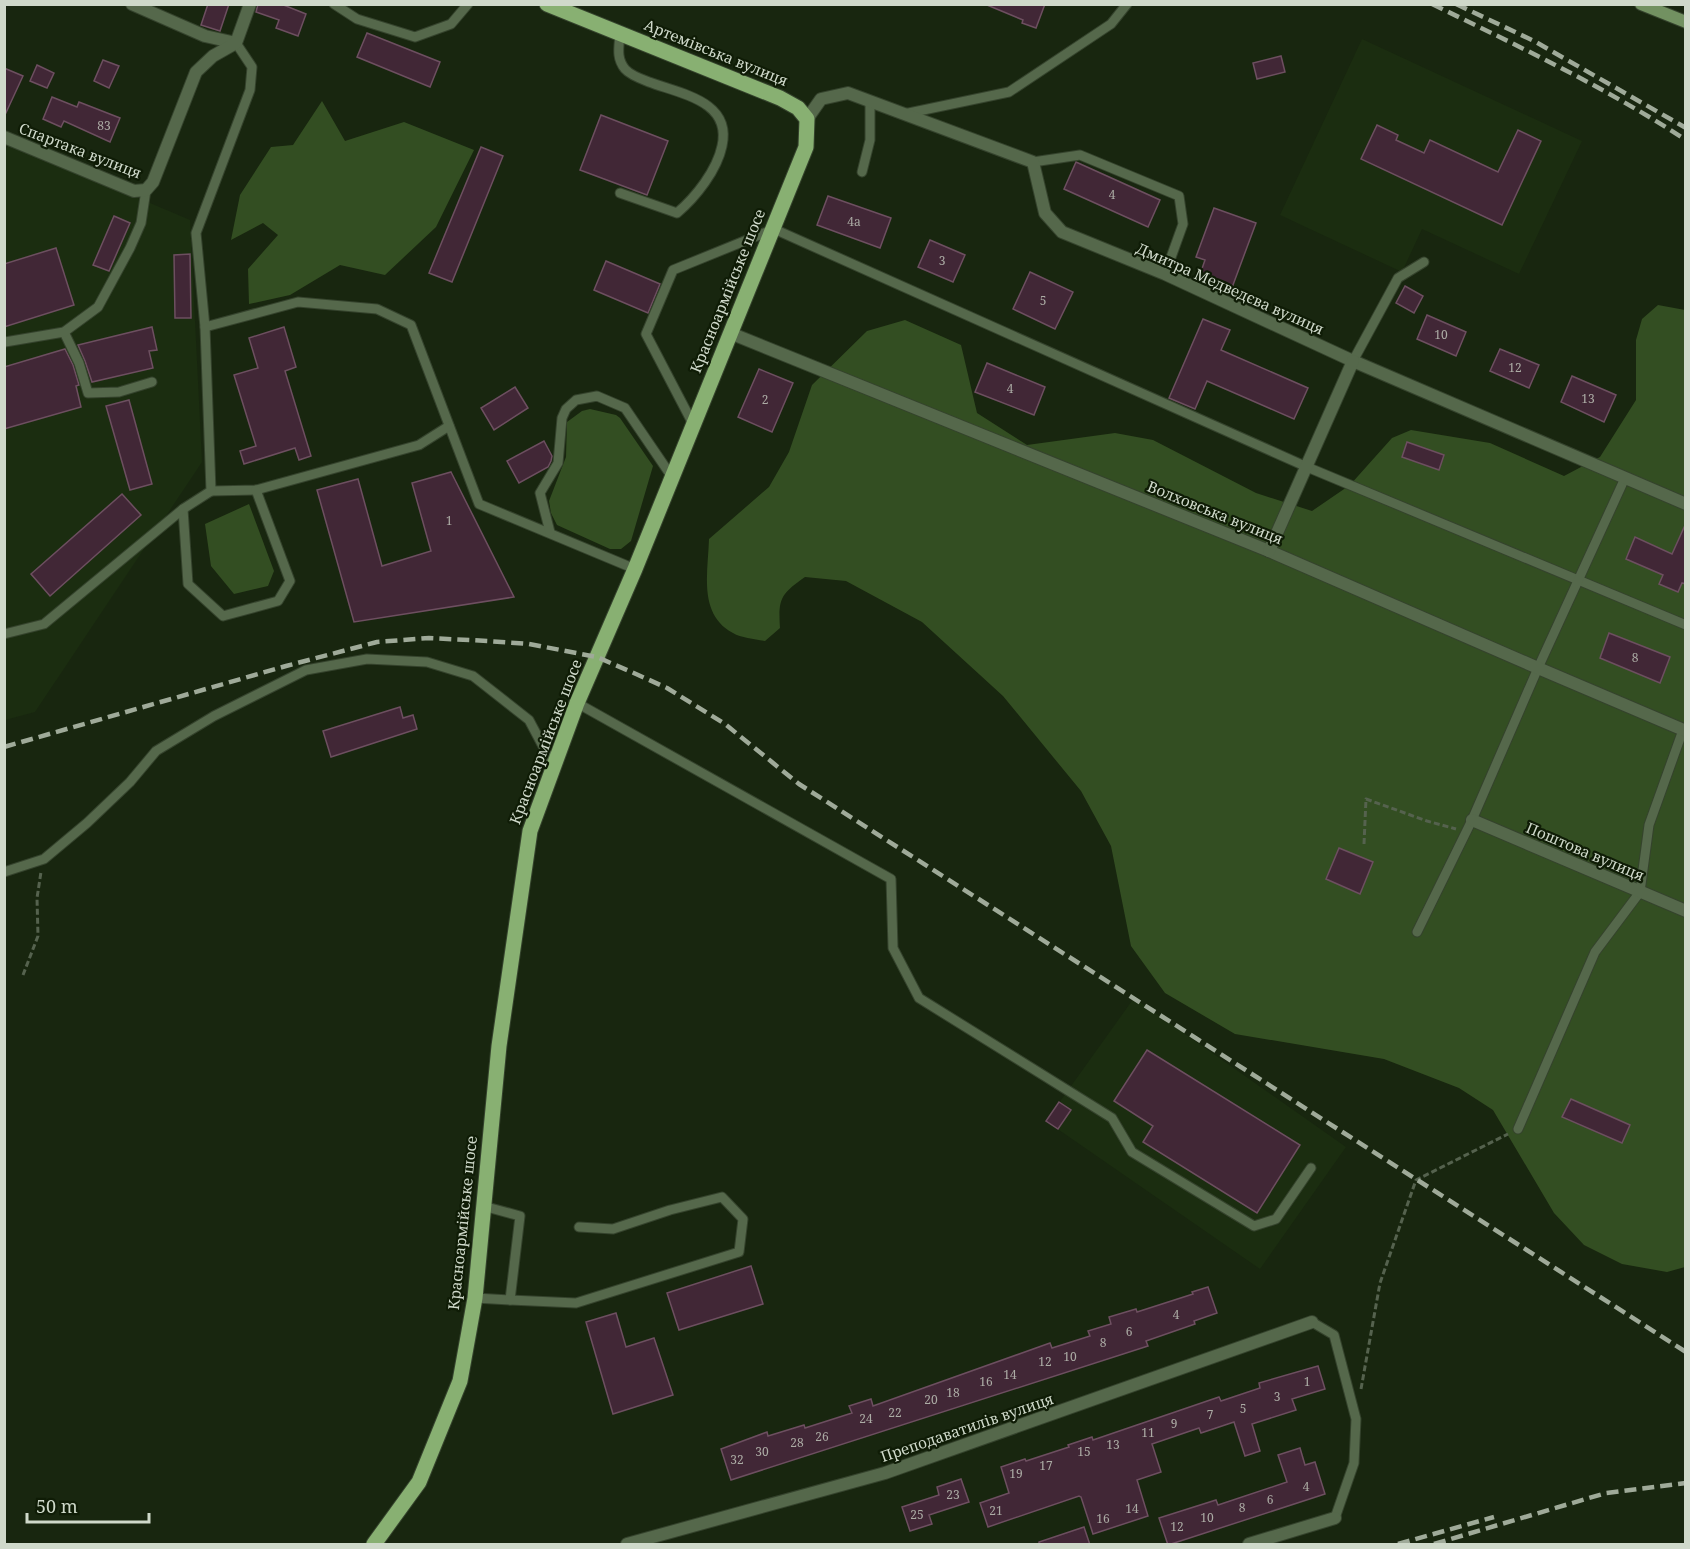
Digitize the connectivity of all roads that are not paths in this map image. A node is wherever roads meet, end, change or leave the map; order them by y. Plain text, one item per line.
1 (132, 4) edge
2 (250, 4) edge
3 (334, 4) edge
4 (468, 4) edge
5 (547, 4) edge
6 (1126, 4) edge
7 (1641, 4) edge
8 (1664, 4) edge
9 (1686, 22) edge
10 (620, 34) junction
11 (236, 43) junction
12 (870, 101) junction
13 (904, 114) junction
14 (807, 119) junction
15 (6, 139) edge
16 (1033, 162) junction
17 (861, 172) dead end
18 (146, 190) junction
19 (620, 193) dead end
20 (774, 229) junction
21 (1424, 262) dead end
22 (1165, 274) junction
23 (205, 327) junction
24 (64, 332) junction
25 (730, 333) junction
26 (5, 342) edge
27 (1353, 361) junction
28 (152, 382) dead end
29 (693, 424) junction
30 (449, 426) junction
31 (1307, 467) junction
32 (672, 477) junction
33 (1625, 478) junction
34 (256, 490) junction
35 (211, 491) junction
36 (1686, 504) edge
37 (183, 509) junction
38 (550, 532) junction
39 (1269, 551) junction
40 (634, 569) junction
41 (1578, 580) junction
42 (1686, 625) edge
43 (4, 634) edge
44 (1538, 668) junction
45 (577, 703) junction
46 (1684, 730) edge
47 (554, 767) junction
48 (1470, 826) junction
49 (4, 872) edge
50 (1640, 892) junction
51 (1686, 911) edge
52 (1417, 932) dead end
53 (1518, 1130) road end
54 (1311, 1168) dead end
55 (483, 1206) junction
56 (579, 1227) dead end
57 (475, 1298) junction
58 (510, 1299) junction
59 (1312, 1322) joint
60 (1335, 1518) joint
61 (374, 1545) edge
62 (627, 1545) edge
63 (1249, 1545) edge

1 - 11 street
2 - 11 street
3 - 4 lane
5 - 10 main road, Артемівська вулиця
6 - 13 lane
7 - 9 main road
8 - 9 main road
10 - 14 main road, Артемівська вулиця
10 - 19 lane
11 - 18 street, Спартака вулиця
11 - 23 lane
12 - 13 street
12 - 14 street
12 - 17 lane
13 - 16 street
14 - 20 main road, Красноармійське шосе
15 - 18 street, Спартака вулиця
16 - 22 street, Дмитра Медведєва вулиця
16 - 22 lane
18 - 24 lane
20 - 25 main road, Красноармійське шосе
20 - 29 lane
20 - 31 lane
21 - 27 lane
22 - 27 street, Дмитра Медведєва вулиця
23 - 30 lane
23 - 35 lane
24 - 26 lane
24 - 28 lane
25 - 29 main road, Красноармійське шосе
25 - 39 street, Волховська вулиця
27 - 31 street
27 - 33 street, Дмитра Медведєва вулиця
29 - 32 main road, Красноармійське шосе
30 - 34 lane
30 - 38 lane
31 - 39 street
31 - 41 lane
32 - 38 lane
32 - 40 main road, Красноармійське шосе
33 - 36 street, Дмитра Медведєва вулиця
33 - 41 lane
34 - 35 lane
34 - 37 lane
35 - 37 lane
37 - 43 lane
38 - 40 lane
39 - 44 street, Волховська вулиця
40 - 45 main road, Красноармійське шосе
41 - 42 lane
41 - 44 lane
44 - 46 street, Волховська вулиця
44 - 48 lane
45 - 47 main road, Красноармійське шосе
45 - 54 lane
46 - 50 lane
47 - 49 lane
47 - 55 main road, Красноармійське шосе
48 - 50 street, Поштова вулиця
48 - 52 lane
50 - 51 street, Поштова вулиця
50 - 53 lane
55 - 57 main road, Красноармійське шосе
55 - 58 lane
56 - 58 lane
57 - 58 lane
57 - 61 main road, Красноармійське шосе
59 - 60 lane
59 - 62 street, Преподаватилів вулиця
60 - 63 street

